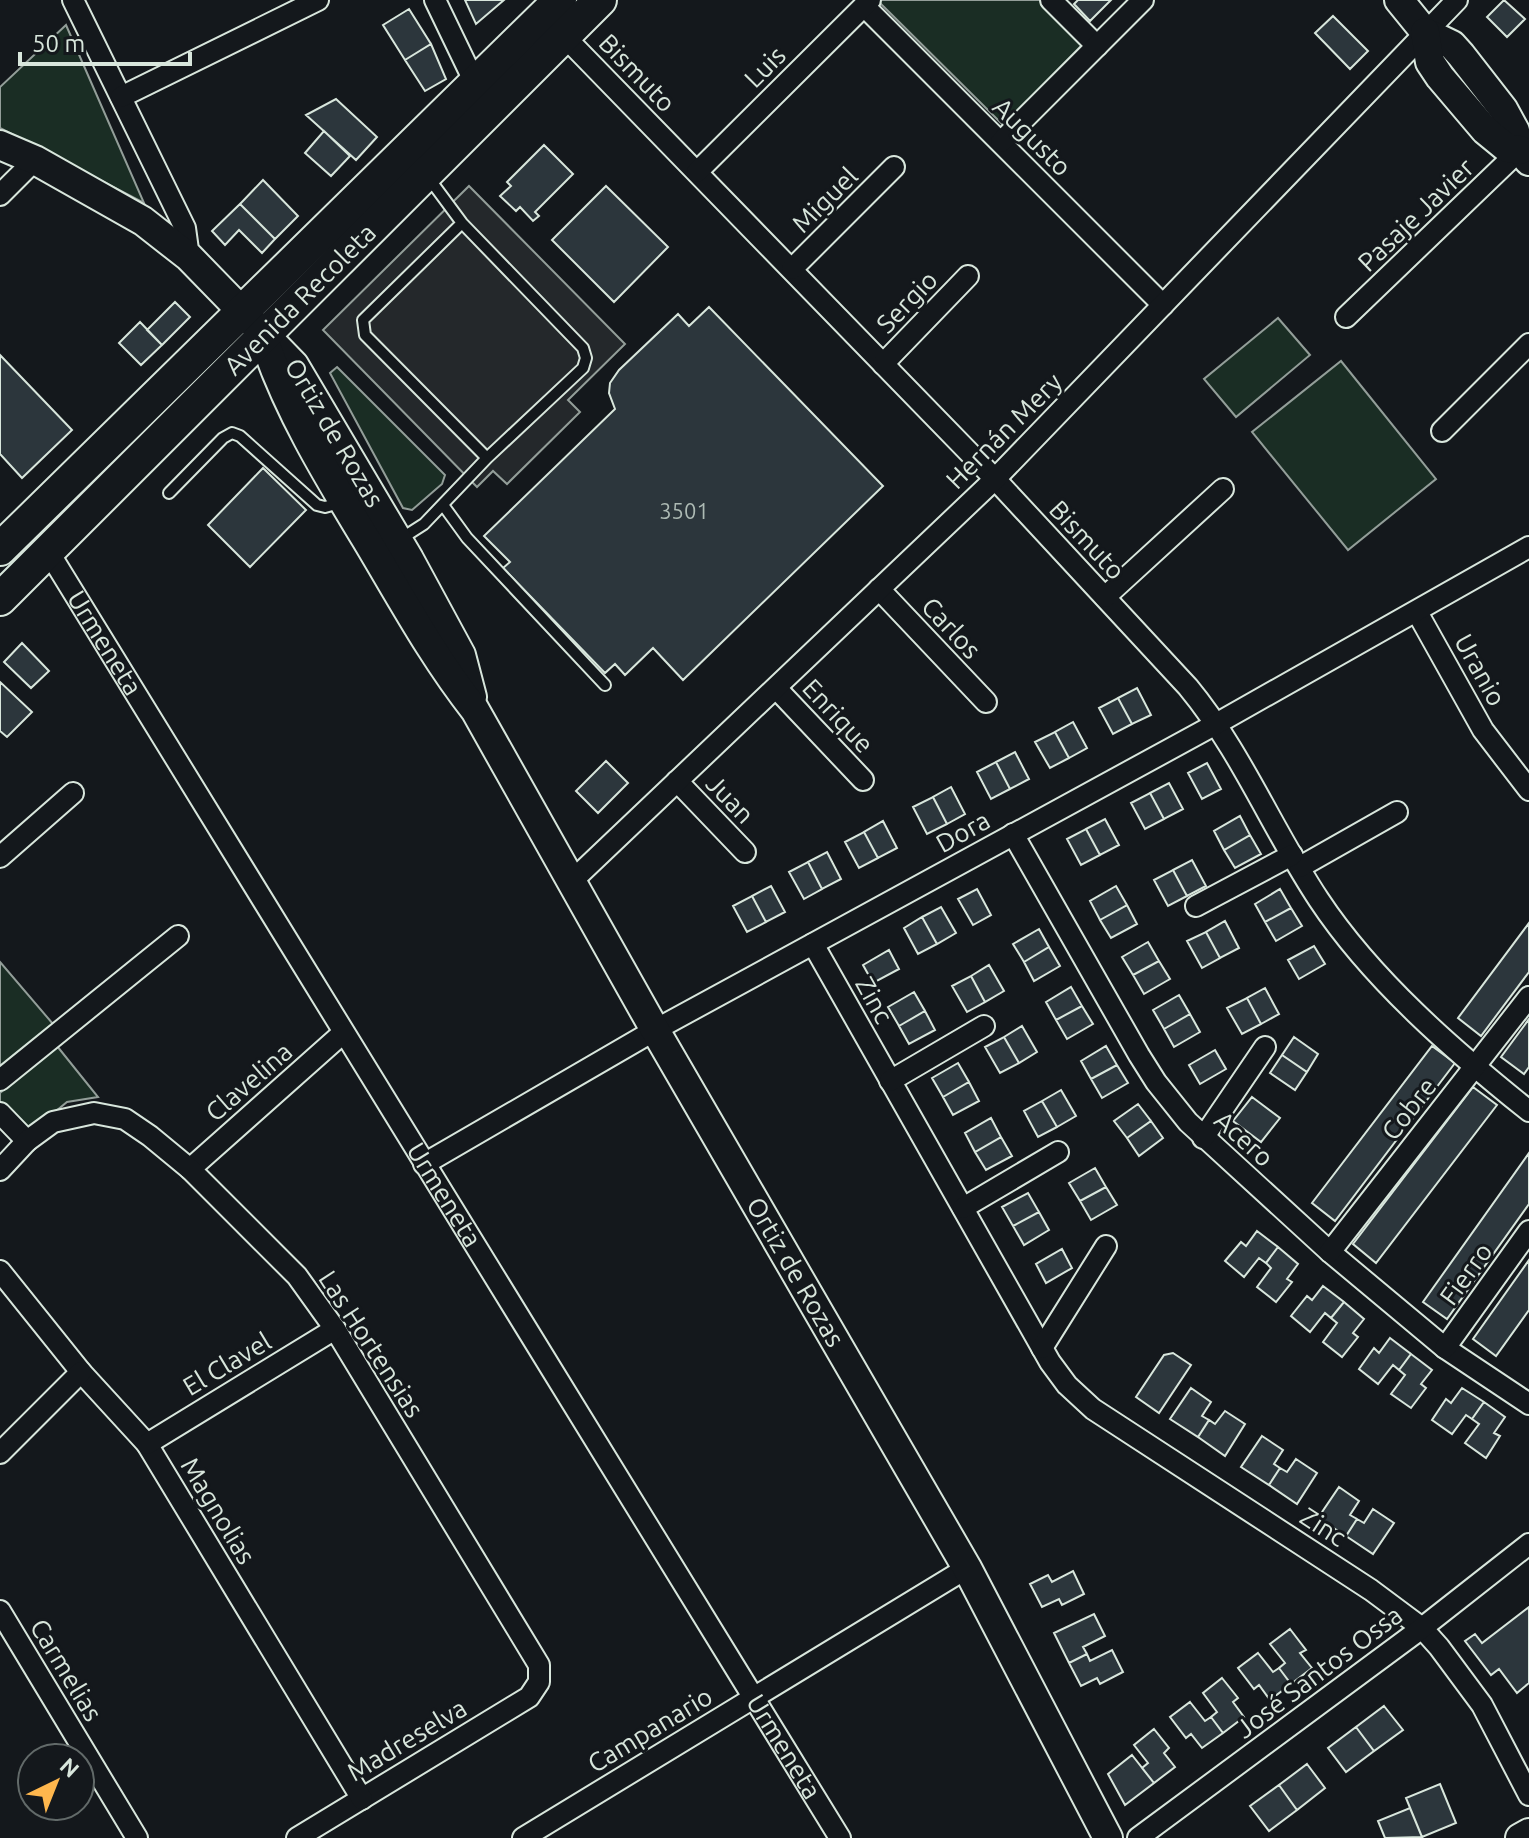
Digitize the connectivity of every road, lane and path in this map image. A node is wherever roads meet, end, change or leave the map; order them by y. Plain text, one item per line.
1 (63, 0) edge
2 (73, 0) edge
3 (318, 0) edge
4 (435, 0) edge
5 (560, 0) edge
6 (600, 0) edge
7 (1051, 0) edge
8 (1143, 0) edge
9 (1399, 0) edge
10 (1457, 0) edge
11 (867, 3) edge
12 (83, 20) junction
13 (1425, 32) junction
14 (564, 36) junction
15 (1097, 46) junction
16 (475, 83) junction
17 (121, 97) junction
18 (1523, 140) edge
19 (1001, 142) junction
20 (0, 145) edge
21 (35, 160) junction
22 (894, 167) dead end
23 (697, 172) junction
24 (426, 174) junction
25 (0, 195) edge
26 (462, 223) junction
27 (189, 257) junction
28 (792, 269) junction
29 (968, 276) dead end
30 (1163, 305) junction
31 (240, 311) junction
32 (1346, 317) dead end
33 (263, 336) junction
34 (1529, 344) edge
35 (883, 364) junction
36 (1442, 431) dead end
37 (487, 458) junction
38 (995, 479) junction
39 (1223, 489) dead end
40 (169, 493) dead end
41 (50, 500) junction
42 (343, 502) junction
43 (443, 505) junction
44 (399, 540) junction
45 (370, 545) junction
46 (1529, 547) edge
47 (0, 549) edge
48 (48, 551) junction
49 (879, 589) junction
50 (1105, 597) junction
51 (0, 599) edge
52 (1417, 612) junction
53 (605, 685) dead end
54 (776, 688) junction
55 (986, 702) dead end
56 (475, 710) junction
57 (1216, 724) junction
58 (863, 780) dead end
59 (677, 781) junction
60 (1529, 790) edge
61 (73, 793) dead end
62 (1397, 812) dead end
63 (1013, 834) junction
64 (745, 852) dead end
65 (0, 857) edge
66 (1296, 861) junction
67 (571, 882) junction
68 (1196, 906) dead end
69 (178, 936) dead end
70 (813, 944) junction
71 (1529, 997) edge
72 (984, 1026) dead end
73 (655, 1030) junction
74 (343, 1033) junction
75 (1265, 1047) dead end
76 (1475, 1067) junction
77 (0, 1080) edge
78 (890, 1081) junction
79 (1529, 1111) edge
80 (0, 1113) edge
81 (1203, 1138) junction
82 (27, 1141) junction
83 (1058, 1152) dead end
84 (424, 1164) junction
85 (190, 1169) junction
86 (0, 1170) edge
87 (963, 1208) junction
88 (1529, 1231) edge
89 (1106, 1246) dead end
90 (1330, 1252) junction
91 (0, 1271) edge
92 (335, 1329) junction
93 (1042, 1348) junction
94 (1445, 1348) junction
95 (81, 1372) junction
96 (1529, 1404) edge
97 (147, 1444) junction
98 (0, 1453) edge
99 (1529, 1544) edge
100 (967, 1568) junction
101 (0, 1611) edge
102 (1422, 1628) junction
103 (539, 1682) joint
104 (754, 1698) junction
105 (1529, 1795) edge
106 (362, 1799) junction
107 (1529, 1833) edge
108 (137, 1838) edge
109 (297, 1838) edge
110 (523, 1838) edge
111 (840, 1838) edge
112 (1108, 1838) edge
113 (1138, 1838) edge
114 (1520, 1838) edge

1 - 12 street
2 - 12 street
3 - 17 street
4 - 16 street
5 - 16 main road, Avenida Recoleta
6 - 14 main road, Avenida Recoleta
7 - 15 street
8 - 15 street
9 - 13 street
10 - 13 street, Hernán Mery
11 - 19 street, Augusto
11 - 23 street, Luis
12 - 17 street
13 - 18 street
13 - 30 street, Hernán Mery
14 - 23 street, Bismuto
14 - 24 main road, Avenida Recoleta
15 - 19 street
16 - 31 main road, Avenida Recoleta
17 - 27 street
18 - 32 street, Pasaje Javier
19 - 30 street, Augusto
20 - 21 street
21 - 25 street
21 - 27 street
22 - 28 street, Miguel
23 - 28 street, Bismuto
24 - 26 lane
24 - 33 main road, Avenida Recoleta
26 - 37 lane
26 - 37 lane
27 - 31 street
28 - 35 street, Bismuto
29 - 35 street, Sergio
30 - 38 street, Hernán Mery
31 - 33 street
31 - 41 main road, Avenida Recoleta
33 - 42 street, Ortiz de Rozas
33 - 44 street, Ortiz de Rozas
33 - 48 main road, Avenida Recoleta
34 - 36 street
35 - 38 street, Bismuto
37 - 43 lane
38 - 49 street, Hernán Mery
38 - 50 street, Bismuto
39 - 50 street
40 - 42 lane
41 - 47 main road, Avenida Recoleta
41 - 48 main road
42 - 45 street, Ortiz de Rozas
43 - 44 lane
43 - 53 lane
44 - 45 lane
44 - 56 street, Ortiz de Rozas
45 - 56 street, Ortiz de Rozas
46 - 52 street, Dora
48 - 51 main road, Avenida Recoleta
48 - 74 street, Urmeneta
49 - 54 street, Hernán Mery
49 - 55 street, Carlos
50 - 57 street, Bismuto
52 - 57 street, Dora
52 - 60 street, Uranio
54 - 58 street, Enrique
54 - 59 street, Hernán Mery
56 - 67 street, Ortiz de Rozas
57 - 63 street, Dora
57 - 66 street, Bismuto
59 - 64 street, Juan
59 - 67 street, Hernán Mery
61 - 65 street
62 - 66 street
63 - 70 street, Dora
63 - 81 street, Acero
66 - 68 street
66 - 76 street, Bismuto
67 - 73 street, Ortiz de Rozas
69 - 77 street
70 - 73 street, Dora
70 - 78 street, Zinc
71 - 76 street, Cobre
72 - 78 street
73 - 84 street, Dora
73 - 100 street, Ortiz de Rozas
74 - 84 street, Urmeneta
74 - 85 street, Clavelina
75 - 81 street
76 - 79 street, Bismuto
76 - 90 street, Cobre
78 - 87 street, Zinc
80 - 82 street
81 - 90 street, Acero
82 - 85 street, Las Hortensias
82 - 86 street, Las Hortensias
83 - 87 street
84 - 104 street, Urmeneta
85 - 92 street, Las Hortensias
87 - 93 street, Zinc
88 - 94 street, Fierro
89 - 93 street
90 - 94 street, Acero
91 - 95 street, Magnolias
92 - 97 street, El Clavel
92 - 103 street, Las Hortensias
93 - 102 street, Zinc
94 - 96 street, Acero
95 - 97 street, Magnolias
95 - 98 street
97 - 106 street, Magnolias
99 - 102 street, José Santos Ossa
100 - 104 street, Campanario
100 - 112 street, Ortiz de Rozas
101 - 108 street, Carmelias
102 - 105 street, Zinc
102 - 113 street, José Santos Ossa
103 - 106 street, Madreselva
104 - 110 street, Campanario
104 - 111 street, Urmeneta
106 - 109 street, Madreselva
107 - 114 street

